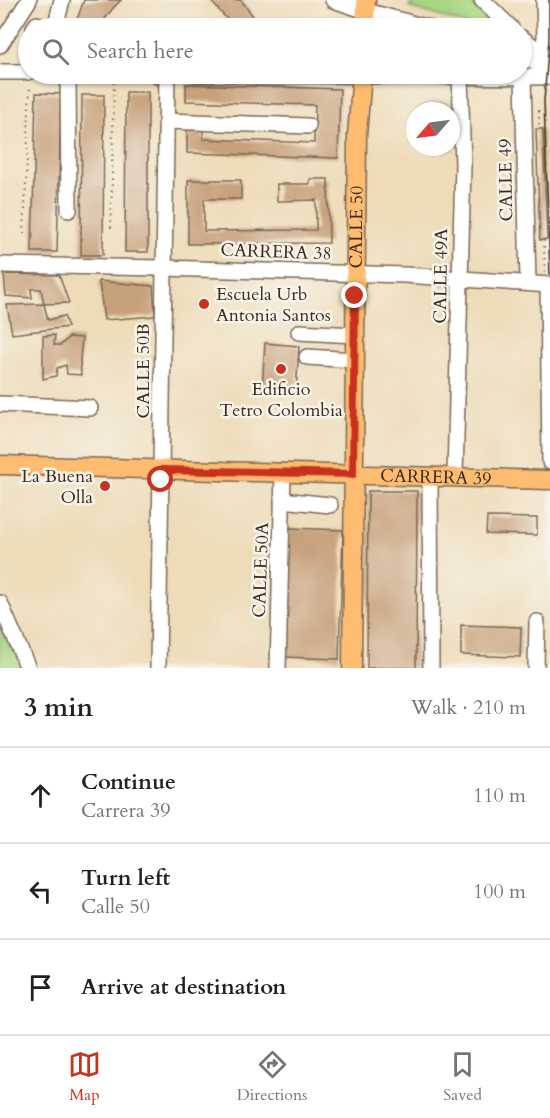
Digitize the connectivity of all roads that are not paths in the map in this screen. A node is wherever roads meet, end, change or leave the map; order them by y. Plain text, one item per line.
1 (29, 0) edge
2 (62, 0) edge
3 (333, 0) edge
4 (482, 0) edge
5 (544, 0) edge
6 (366, 13) edge
7 (58, 18) edge
8 (387, 18) edge
9 (501, 18) edge
10 (0, 45) edge
11 (532, 47) edge
12 (532, 59) edge
13 (548, 61) edge
14 (0, 72) edge
15 (18, 76) edge
16 (532, 76) edge
17 (550, 77) edge
18 (68, 84) edge
19 (167, 84) edge
20 (361, 84) edge
21 (460, 84) edge
22 (523, 84) edge
23 (166, 121) junction
24 (308, 126) dead end
25 (69, 210) dead end
26 (0, 265) edge
27 (163, 268) junction
28 (355, 274) junction
29 (460, 279) junction
30 (528, 283) junction
31 (548, 285) edge
32 (299, 332) dead end
33 (355, 334) junction
34 (308, 357) dead end
35 (355, 360) junction
36 (0, 404) edge
37 (90, 408) dead end
38 (550, 462) edge
39 (0, 465) edge
40 (162, 470) junction
41 (283, 473) junction
42 (353, 474) junction
43 (430, 476) junction
44 (455, 476) junction
45 (550, 480) edge
46 (282, 500) junction
47 (330, 505) dead end
48 (0, 603) edge
49 (537, 622) dead end
50 (28, 668) edge
51 (158, 668) edge
52 (278, 668) edge
53 (352, 668) edge
54 (430, 668) edge
55 (536, 668) edge

1 - 10 street
2 - 7 street
3 - 6 street
4 - 9 street
5 - 13 street
6 - 8 street
11 - 13 street
12 - 13 street
14 - 15 street
16 - 17 street
18 - 25 street
19 - 23 street, CALLE 50B
20 - 28 main road, CALLE 50
21 - 29 street, CALLE 49A
22 - 30 street, CALLE 49
23 - 24 street
23 - 27 street, CALLE 50B
26 - 27 street, CARRERA 38
27 - 28 street, CARRERA 38
27 - 40 street, CALLE 50B
28 - 29 street, CARRERA 38
28 - 33 main road, CALLE 50
29 - 30 street, CARRERA 38
29 - 44 street, CALLE 49A
30 - 31 street, CARRERA 38
31 - 38 street
32 - 33 street
33 - 35 main road, CALLE 50
34 - 35 street
35 - 42 main road, CALLE 50
36 - 37 street
39 - 40 main road, CARRERA 39
40 - 41 main road, CARRERA 39
40 - 51 street, CALLE 50B
41 - 42 main road, CARRERA 39
41 - 46 street, CALLE 50A
42 - 43 main road, CARRERA 39
42 - 53 main road, CALLE 50
43 - 44 main road, CARRERA 39
43 - 54 street
44 - 45 main road, CARRERA 39
46 - 47 street
46 - 52 street, CALLE 50A
48 - 50 street
49 - 55 street

